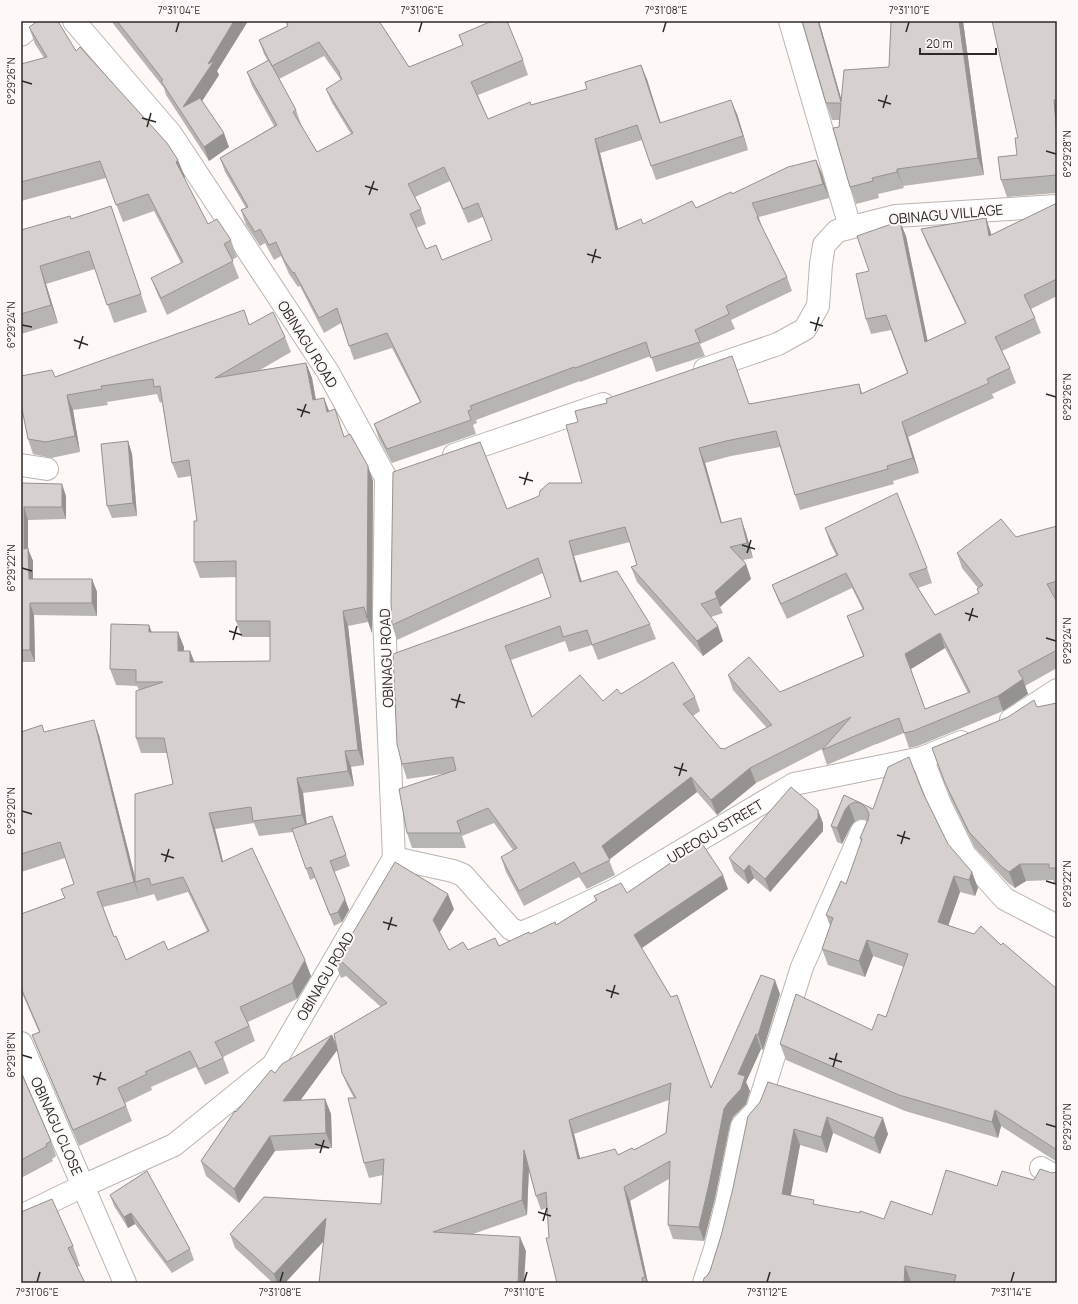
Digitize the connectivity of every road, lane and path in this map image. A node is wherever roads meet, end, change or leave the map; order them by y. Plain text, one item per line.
1 (37, 21) edge
2 (74, 21) edge
3 (790, 21) edge
4 (21, 35) edge
5 (1057, 206) edge
6 (850, 227) junction
7 (688, 375) edge
8 (620, 398) edge
9 (439, 460) edge
10 (21, 466) edge
11 (47, 469) dead end
12 (1057, 690) edge
13 (922, 758) junction
14 (862, 832) edge
15 (394, 858) junction
16 (1057, 926) edge
17 (21, 1043) edge
18 (83, 1186) junction
19 (21, 1216) edge
20 (125, 1283) edge
21 (704, 1283) edge

1 - 4 street
2 - 15 street, OBINAGU ROAD
3 - 6 street
5 - 6 street, OBINAGU VILLAGE
6 - 7 street, OBINAGU VILLAGE
8 - 9 street
10 - 11 street
12 - 13 street, UDEOGU STREET
13 - 15 street, UDEOGU STREET
13 - 16 street
14 - 21 street
15 - 18 street, OBINAGU ROAD
17 - 18 street, OBINAGU CLOSE
18 - 19 street, OBINAGU ROAD
18 - 20 street, OBINAGU CLOSE

